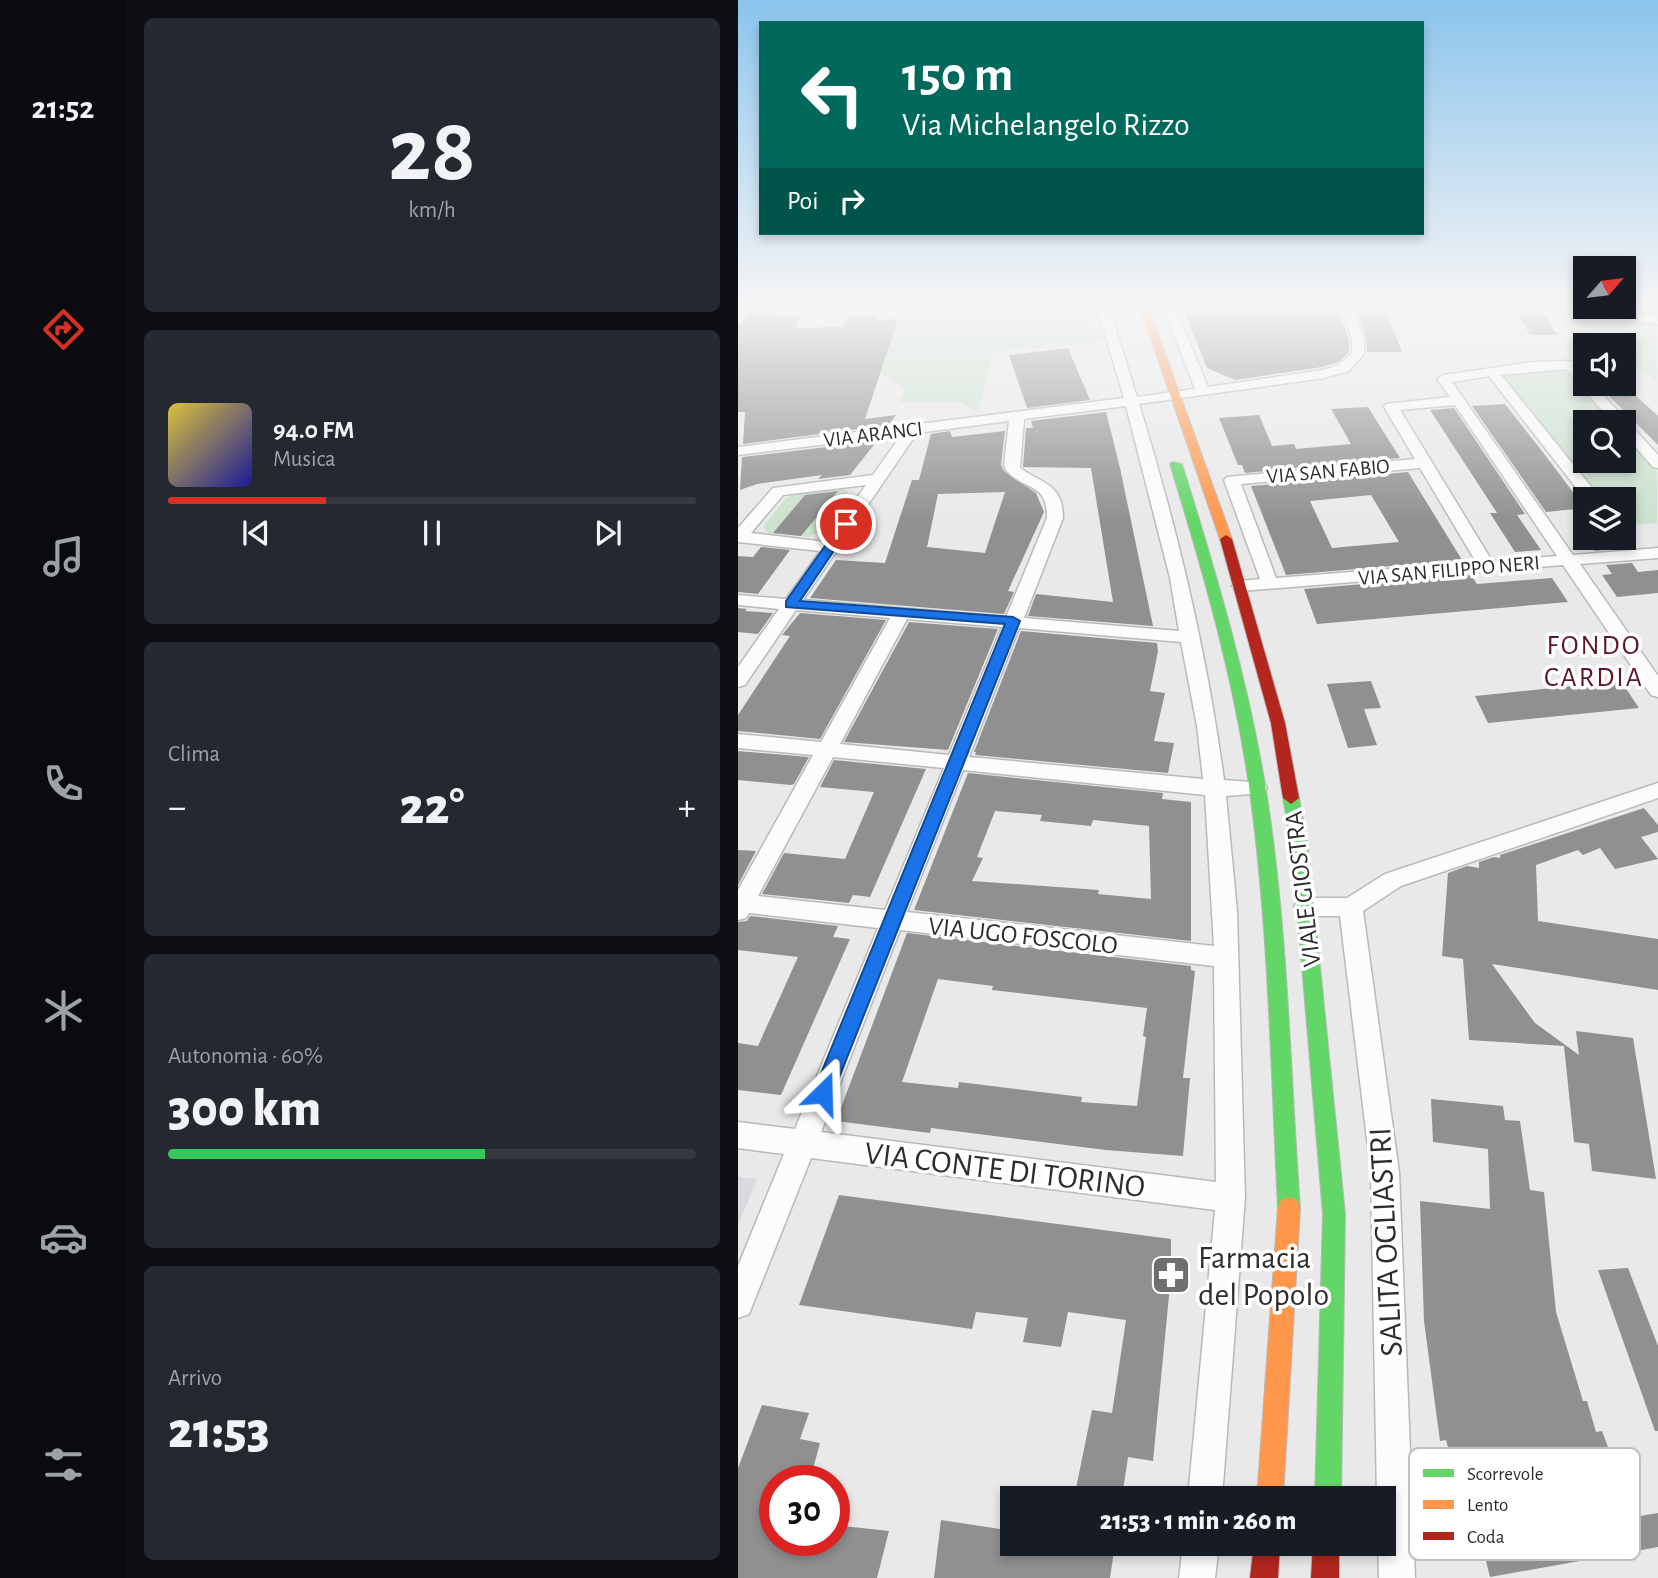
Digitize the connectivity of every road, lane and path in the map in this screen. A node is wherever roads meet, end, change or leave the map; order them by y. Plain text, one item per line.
1 (1123, 375) edge
2 (1167, 375) edge
3 (1196, 375) edge
4 (1316, 375) edge
5 (1474, 375) edge
6 (1494, 375) edge
7 (1153, 392) junction
8 (1203, 392) junction
9 (1174, 396) junction
10 (1597, 396) edge
11 (1458, 400) junction
12 (1131, 401) junction
13 (1609, 410) edge
14 (1017, 416) junction
15 (1162, 419) dead end
16 (912, 429) junction
17 (1636, 440) edge
18 (738, 451) edge
19 (1173, 454) dead end
20 (1425, 463) junction
21 (1657, 464) edge
22 (877, 480) junction
23 (1583, 487) edge
24 (831, 547) junction
25 (1635, 550) edge
26 (1657, 553) edge
27 (1638, 554) junction
28 (1568, 560) junction
29 (1487, 566) junction
30 (1270, 584) junction
31 (1241, 586) junction
32 (738, 600) edge
33 (791, 604) junction
34 (902, 613) junction
35 (1013, 621) junction
36 (1190, 637) junction
37 (738, 681) edge
38 (1657, 691) edge
39 (738, 741) edge
40 (827, 750) junction
41 (956, 762) junction
42 (1215, 788) junction
43 (1257, 788) junction
44 (1657, 790) edge
45 (739, 906) edge
46 (1306, 907) junction
47 (1351, 907) junction
48 (893, 920) junction
49 (1225, 957) junction
50 (738, 1135) edge
51 (803, 1143) junction
52 (1231, 1198) junction
53 (738, 1303) edge
54 (1206, 1486) edge
55 (1271, 1486) edge
56 (1328, 1486) edge
57 (1200, 1556) edge
58 (1266, 1556) edge
59 (1326, 1556) edge
60 (1197, 1578) edge
61 (1264, 1578) edge
62 (1325, 1578) edge
63 (1397, 1578) edge

1 - 12 street
2 - 9 main road, VIALE GIOSTRA
3 - 8 street
4 - 8 street, VIA ARANCI
5 - 11 street
6 - 23 street
7 - 9 street, VIA ARANCI
7 - 12 street, VIA ARANCI
7 - 15 main road
8 - 9 street, VIA ARANCI
9 - 31 main road, VIALE GIOSTRA
10 - 13 street
11 - 20 street
11 - 28 street
12 - 14 street, VIA ARANCI
12 - 36 street
14 - 16 street, VIA ARANCI
14 - 35 street
16 - 18 street, VIA ARANCI
16 - 22 street
17 - 21 street
19 - 43 main road, VIALE GIOSTRA
20 - 29 street
20 - 30 street, VIA SAN FABIO
22 - 24 street
22 - 24 street
24 - 33 street
25 - 27 street
26 - 27 street, VIA SAN FILIPPO NERI
27 - 28 street, VIA SAN FILIPPO NERI
28 - 29 street, VIA SAN FILIPPO NERI
28 - 38 street
29 - 30 street, VIA SAN FILIPPO NERI
30 - 31 street, VIA SAN FILIPPO NERI
31 - 46 main road, VIALE GIOSTRA
32 - 33 street
33 - 34 street
33 - 37 street
34 - 35 street
34 - 40 street
35 - 36 street
35 - 41 street
36 - 42 street
39 - 40 street
40 - 41 street
40 - 45 street
41 - 42 street
41 - 48 street
42 - 43 street
42 - 49 street
43 - 55 main road, VIALE GIOSTRA
44 - 47 street
45 - 48 street, VIA UGO FOSCOLO
46 - 47 street
46 - 56 main road, VIALE GIOSTRA
47 - 63 street, SALITA OGLIASTRI
48 - 49 street, VIA UGO FOSCOLO
48 - 51 street
49 - 52 street
50 - 51 street, VIA CONTE DI TORINO
51 - 52 street, VIA CONTE DI TORINO
51 - 53 street
52 - 54 street
57 - 60 street
58 - 61 main road
59 - 62 main road

